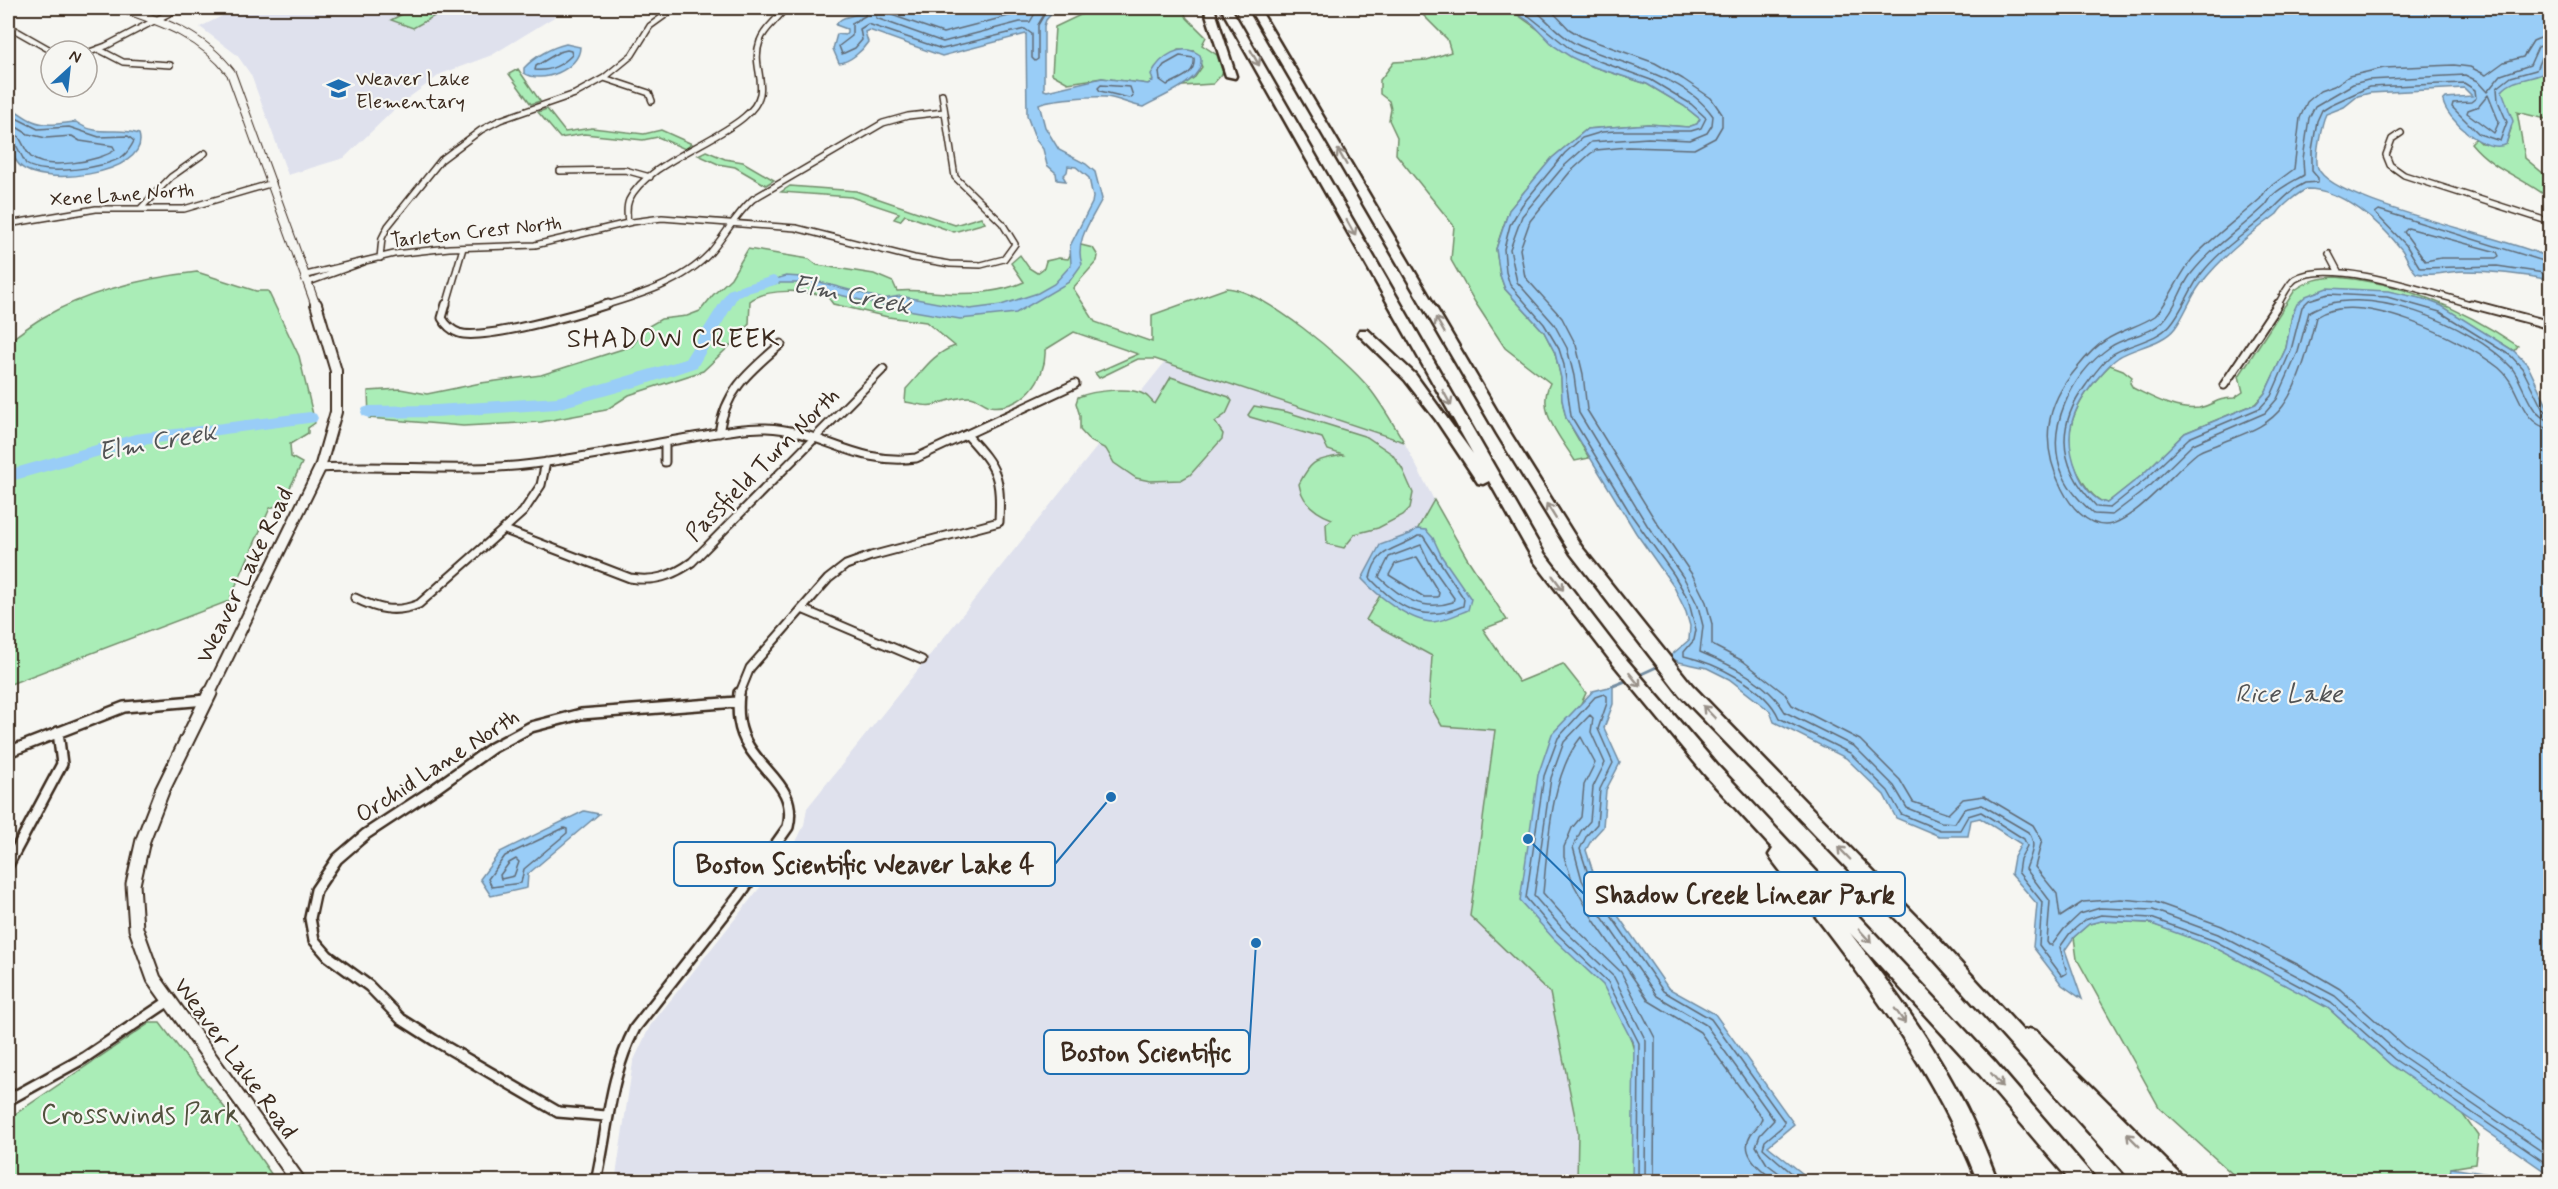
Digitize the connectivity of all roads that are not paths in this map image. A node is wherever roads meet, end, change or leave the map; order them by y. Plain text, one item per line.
1 (121, 8) edge
2 (179, 8) edge
3 (675, 8) edge
4 (785, 8) edge
5 (1209, 8) edge
6 (1226, 8) edge
7 (1254, 8) edge
8 (156, 20) junction
9 (8, 26) edge
10 (39, 44) edge
11 (99, 48) edge
12 (99, 50) edge
13 (170, 64) dead end
14 (1231, 76) dead end
15 (604, 78) junction
16 (942, 94) dead end
17 (652, 101) dead end
18 (944, 112) junction
19 (2401, 134) dead end
20 (205, 153) dead end
21 (560, 171) dead end
22 (650, 177) junction
23 (273, 183) junction
24 (141, 208) junction
25 (2550, 222) edge
26 (628, 223) junction
27 (730, 223) junction
28 (8, 224) edge
29 (463, 248) junction
30 (2329, 254) dead end
31 (380, 258) junction
32 (2337, 271) junction
33 (307, 278) junction
34 (2550, 325) edge
35 (1364, 333) dead end
36 (781, 344) dead end
37 (883, 369) dead end
38 (1075, 384) dead end
39 (2224, 386) dead end
40 (719, 433) junction
41 (967, 435) junction
42 (815, 438) junction
43 (665, 442) junction
44 (546, 462) junction
45 (664, 462) dead end
46 (320, 468) junction
47 (505, 530) junction
48 (1539, 557) junction
49 (355, 598) dead end
50 (802, 609) junction
51 (922, 660) dead end
52 (206, 700) junction
53 (737, 702) junction
54 (58, 732) junction
55 (8, 752) edge
56 (1711, 770) junction
57 (8, 865) edge
58 (1928, 940) junction
59 (169, 1001) junction
60 (8, 1100) edge
61 (606, 1116) junction
62 (299, 1182) edge
63 (596, 1182) edge
64 (1988, 1182) edge
65 (2085, 1182) edge
66 (2147, 1182) edge
67 (2174, 1182) edge

1 - 8 main road, Weaver Lake Road
2 - 8 street
3 - 15 street
4 - 22 street
5 - 14 highway
6 -> 48 highway
58 -> 7 highway
8 - 11 street
8 - 23 main road, Weaver Lake Road
9 - 10 street
12 - 13 street
15 - 17 street
15 - 31 street
16 - 18 street
18 - 27 street
18 - 27 street, Tarleton Crest North
19 - 25 street
20 - 24 street
21 - 22 street
22 - 26 street
23 - 24 street, Xene Lane North
23 - 33 main road, Weaver Lake Road
24 - 28 street, Xene Lane North
26 - 27 street, Tarleton Crest North
26 - 29 street, Tarleton Crest North
27 - 29 street
29 - 31 street, Tarleton Crest North
30 - 32 street
31 - 33 street, Tarleton Crest North
32 - 34 street
32 - 39 street
33 - 46 main road, Weaver Lake Road
35 - 48 highway
36 - 40 street
37 - 42 street, Passfield Turn North
38 - 41 street
40 - 42 street
40 - 43 street
41 - 42 street
41 - 50 street
42 - 47 street, Passfield Turn North
43 - 44 street
43 - 45 street
44 - 46 street
44 - 47 street
46 - 52 main road, Weaver Lake Road
47 - 49 street
48 -> 56 highway
50 - 51 street
50 - 53 street
52 - 54 street
52 - 59 main road, Weaver Lake Road
53 - 61 street
53 - 61 street, Orchid Lane North
54 - 55 street
54 - 57 street
56 -> 64 highway
56 -> 65 highway
58 - 66 highway
67 -> 58 highway
59 - 60 street
59 - 62 main road, Weaver Lake Road
61 - 63 street

